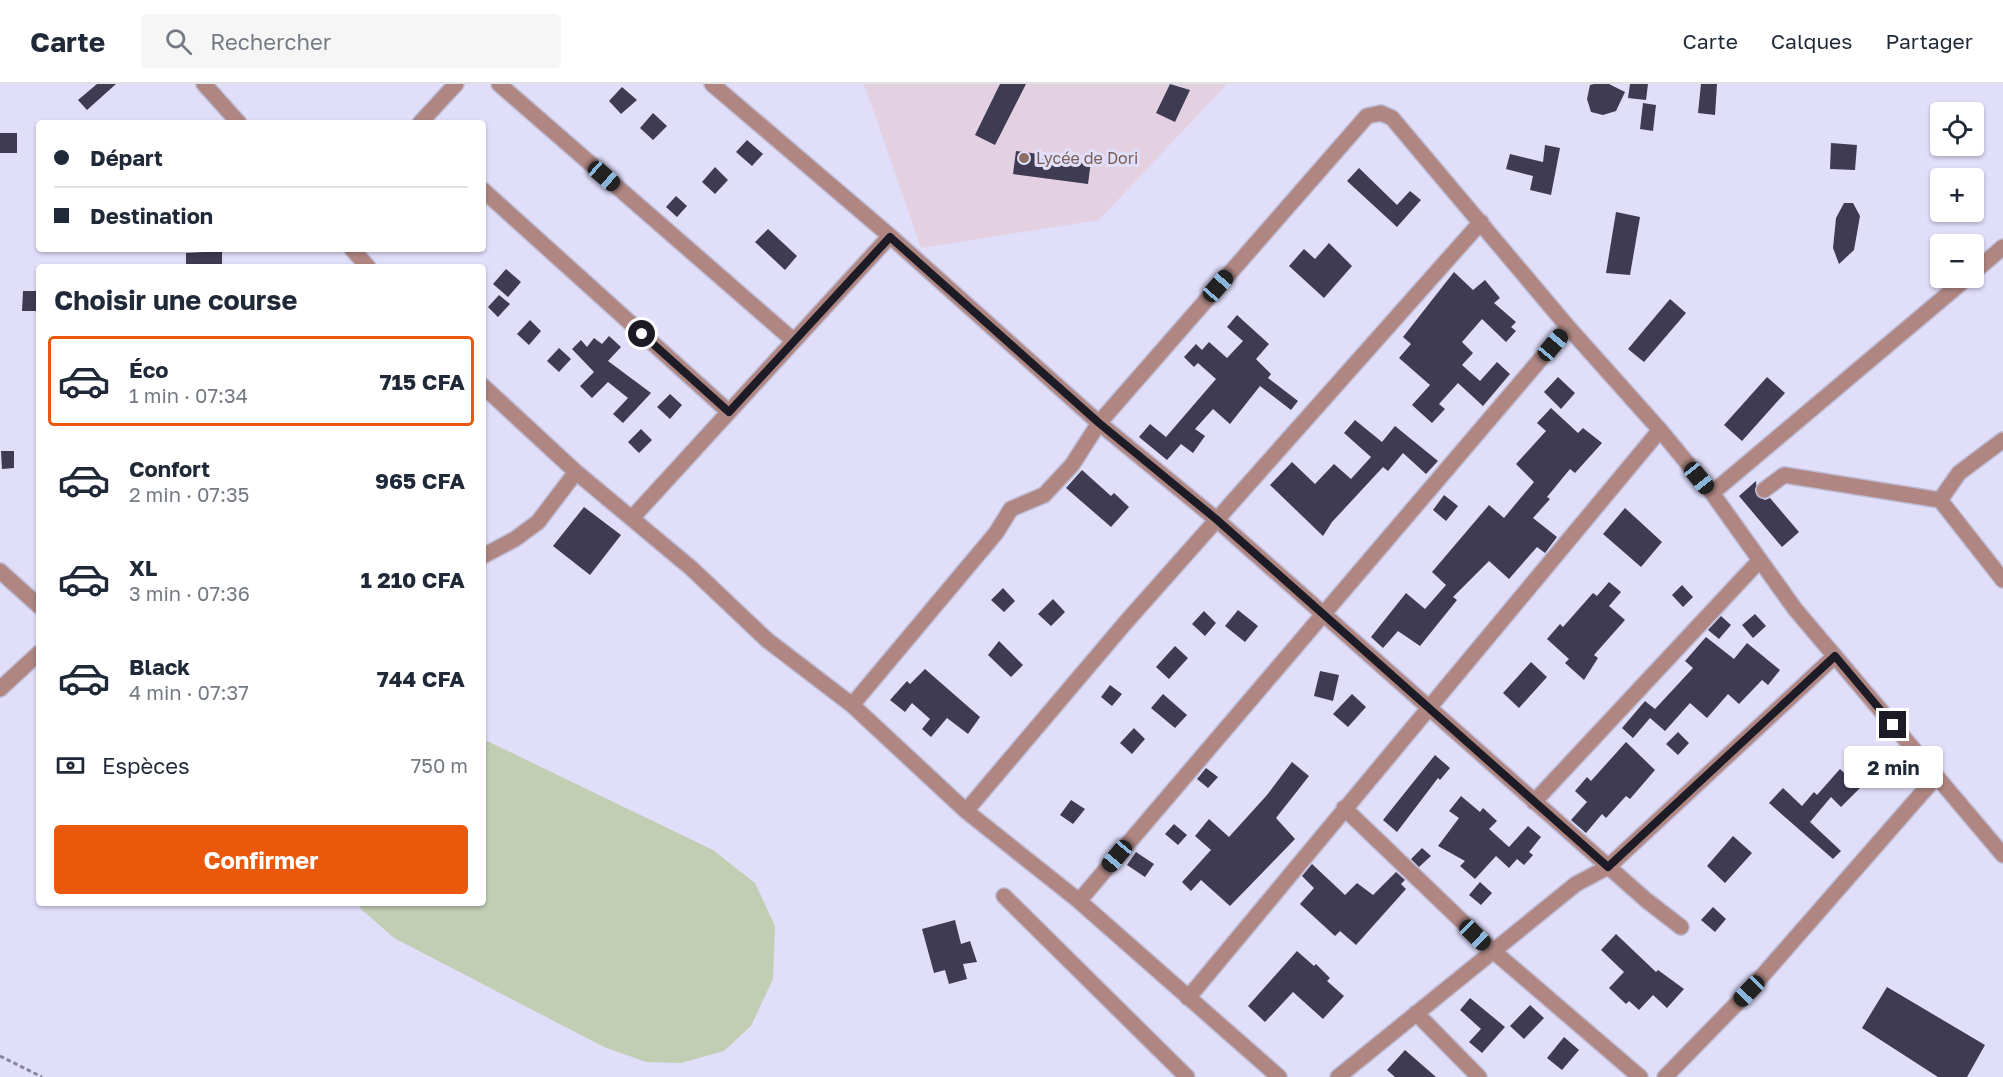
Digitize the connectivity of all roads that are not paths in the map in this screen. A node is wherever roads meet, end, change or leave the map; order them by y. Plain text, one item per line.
1 (204, 84) edge
2 (456, 84) edge
3 (499, 84) edge
4 (712, 84) edge
5 (236, 120) edge
6 (423, 120) edge
7 (486, 193) edge
8 (1481, 222) junction
9 (890, 237) junction
10 (2003, 247) edge
11 (355, 252) edge
12 (1984, 263) edge
13 (365, 264) edge
14 (1955, 288) edge
15 (1568, 327) junction
16 (794, 341) junction
17 (486, 389) edge
18 (729, 412) junction
19 (1099, 423) junction
20 (1660, 430) junction
21 (2003, 440) edge
22 (576, 471) junction
23 (1764, 490) dead end
24 (1712, 493) junction
25 (1940, 500) junction
26 (632, 518) junction
27 (1216, 519) junction
28 (486, 554) edge
29 (1760, 560) junction
30 (0, 571) edge
31 (2003, 580) edge
32 (36, 603) edge
33 (1324, 614) junction
34 (36, 656) edge
35 (1835, 656) junction
36 (0, 689) edge
37 (852, 705) junction
38 (1429, 708) junction
39 (1936, 777) junction
40 (1534, 801) junction
41 (1344, 808) junction
42 (966, 811) junction
43 (2003, 855) edge
44 (1608, 867) junction
45 (1004, 896) dead end
46 (1078, 901) junction
47 (1681, 927) dead end
48 (1492, 950) junction
49 (1188, 998) junction
50 (1416, 1013) junction
51 (1187, 1077) edge
52 (1279, 1077) edge
53 (1338, 1077) edge
54 (1479, 1077) edge
55 (1640, 1077) edge
56 (1665, 1077) edge

1 - 5 street
2 - 6 street
3 - 16 street
4 - 9 street
7 - 18 street
8 - 15 street
8 - 19 street
8 - 27 street
9 - 16 street
9 - 19 street
10 - 12 street
11 - 13 street
14 - 24 street
15 - 20 street
15 - 33 street
16 - 18 street
17 - 22 street
18 - 26 street
19 - 27 street
19 - 37 street
20 - 24 street
20 - 38 street
21 - 25 street
22 - 26 street
22 - 28 street
23 - 25 street
24 - 29 street
25 - 31 street
26 - 37 street
27 - 33 street
27 - 42 street
29 - 35 street
29 - 40 street
30 - 32 street
33 - 38 street
33 - 46 street
34 - 36 street
35 - 39 street
35 - 44 street
37 - 42 street
38 - 40 street
38 - 41 street
39 - 43 street
39 - 56 street
40 - 44 street
41 - 48 street
41 - 49 street
42 - 46 street
44 - 47 street
44 - 48 street
45 - 51 street
46 - 49 street
48 - 50 street
48 - 55 street
49 - 52 street
50 - 53 street
50 - 54 street

